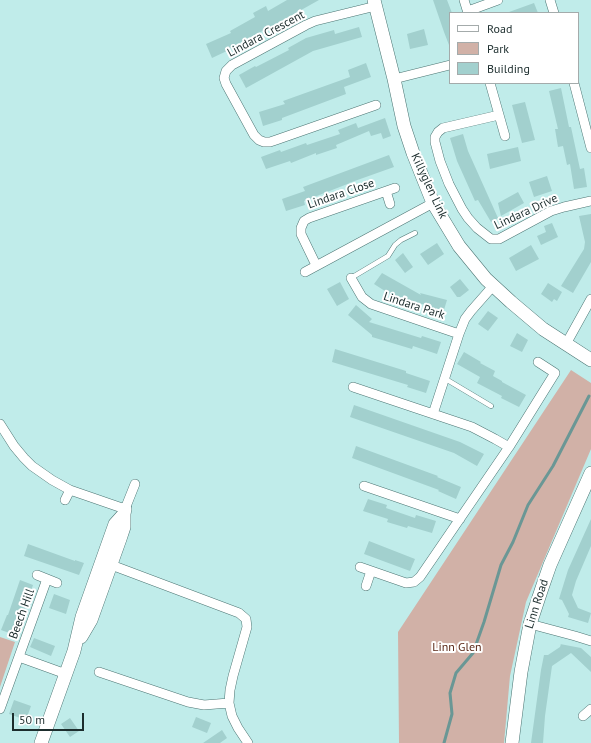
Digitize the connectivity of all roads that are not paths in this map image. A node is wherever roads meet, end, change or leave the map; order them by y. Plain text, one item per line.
1 (464, 0) edge
2 (498, 0) edge
3 (550, 0) edge
4 (375, 3) edge
5 (468, 12) edge
6 (554, 12) edge
7 (449, 65) edge
8 (394, 79) junction
9 (490, 84) edge
10 (574, 84) edge
11 (376, 105) dead end
12 (499, 115) junction
13 (505, 136) dead end
14 (591, 148) edge
15 (591, 201) edge
16 (433, 203) junction
17 (390, 204) dead end
18 (415, 234) dead end
19 (316, 266) junction
20 (305, 272) dead end
21 (351, 278) joint
22 (493, 286) junction
23 (591, 299) edge
24 (459, 334) junction
25 (566, 344) junction
26 (591, 360) edge
27 (538, 362) dead end
28 (444, 378) junction
29 (353, 387) dead end
30 (491, 406) dead end
31 (433, 414) junction
32 (0, 424) edge
33 (509, 447) junction
34 (591, 473) edge
35 (135, 484) dead end
36 (364, 486) dead end
37 (70, 490) junction
38 (65, 500) dead end
39 (125, 511) junction
40 (460, 519) junction
41 (106, 563) junction
42 (360, 567) dead end
43 (371, 571) junction
44 (37, 575) dead end
45 (47, 579) junction
46 (57, 583) dead end
47 (366, 586) dead end
48 (530, 624) junction
49 (591, 641) edge
50 (19, 657) junction
51 (99, 672) dead end
52 (66, 674) junction
53 (229, 703) junction
54 (0, 709) edge
55 (591, 709) edge
56 (583, 716) dead end
57 (41, 743) edge
58 (248, 743) edge
59 (512, 743) edge

1 - 5 street
2 - 5 street
3 - 6 street
4 - 8 street, Killyglen Link
4 - 11 street, Lindara Crescent
7 - 8 street
8 - 16 street, Killyglen Link
9 - 12 street
10 - 14 street
12 - 13 street
12 - 15 street, Lindara Drive
16 - 19 street
16 - 22 street, Killyglen Link
17 - 19 street, Lindara Close
18 - 21 lane
19 - 20 street
21 - 24 street, Lindara Park
22 - 24 street
22 - 25 street, Killyglen Link
23 - 25 street
24 - 28 street
25 - 26 street, Killyglen Link
27 - 33 street
28 - 30 lane
28 - 31 street
29 - 31 street
31 - 33 street
32 - 37 street
33 - 40 street
34 - 48 street, Linn Road
35 - 39 street
36 - 40 street
37 - 38 street
37 - 39 street
39 - 41 street
40 - 43 street
41 - 52 street
41 - 53 street
42 - 43 street
43 - 47 street
44 - 45 street, Beech Hill
45 - 46 street, Beech Hill
45 - 50 street, Beech Hill
48 - 49 street
48 - 59 street, Linn Road
50 - 52 street, Beech Hill
50 - 54 street, Beech Hill
51 - 53 street
52 - 57 street
53 - 58 street
55 - 56 street

